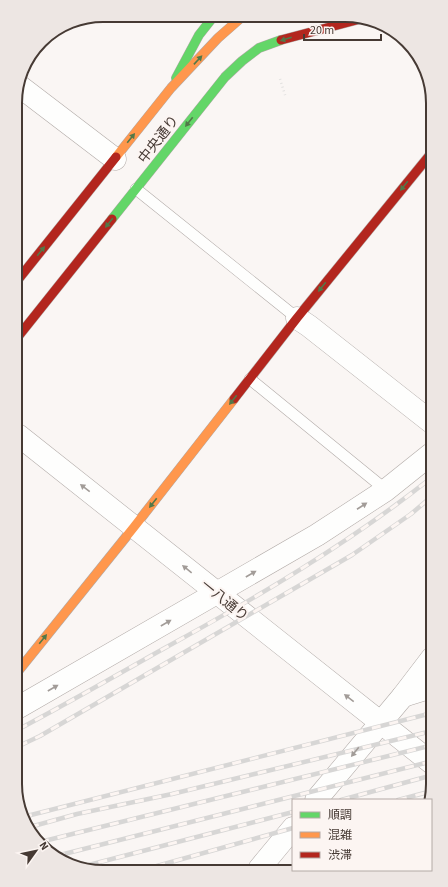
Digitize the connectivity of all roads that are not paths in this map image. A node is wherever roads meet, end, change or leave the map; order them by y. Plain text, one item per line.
1 (209, 22) edge
2 (236, 22) edge
3 (349, 22) edge
4 (171, 88) junction
5 (24, 89) edge
6 (115, 159) junction
7 (426, 160) edge
8 (136, 189) junction
9 (22, 275) edge
10 (297, 318) junction
11 (22, 332) edge
12 (250, 379) junction
13 (426, 419) edge
14 (22, 438) edge
15 (426, 458) edge
16 (386, 490) junction
17 (134, 527) junction
18 (217, 593) junction
19 (22, 666) edge
20 (426, 666) edge
21 (426, 689) edge
22 (402, 696) junction
23 (22, 705) edge
24 (380, 722) junction
25 (426, 758) edge
26 (317, 799) edge
27 (292, 829) edge
28 (262, 865) edge

1 - 4 main road
4 -> 2 main road, 中央通り
3 -> 8 main road, 中央通り
6 -> 4 main road, 中央通り
5 - 6 street
9 -> 6 main road, 中央通り
7 -> 10 main road
8 - 10 lane
8 -> 11 main road, 中央通り
10 - 12 main road
10 - 13 street
12 - 16 lane
12 -> 17 main road
17 -> 14 street, 一八通り
15 - 16 street
18 -> 16 street
18 -> 17 street, 一八通り
19 -> 17 main road
23 -> 18 street
24 -> 18 street, 一八通り
20 - 22 street
21 - 22 street
22 - 24 street
24 - 25 street, 一八通り
24 -> 26 street
27 - 28 street

